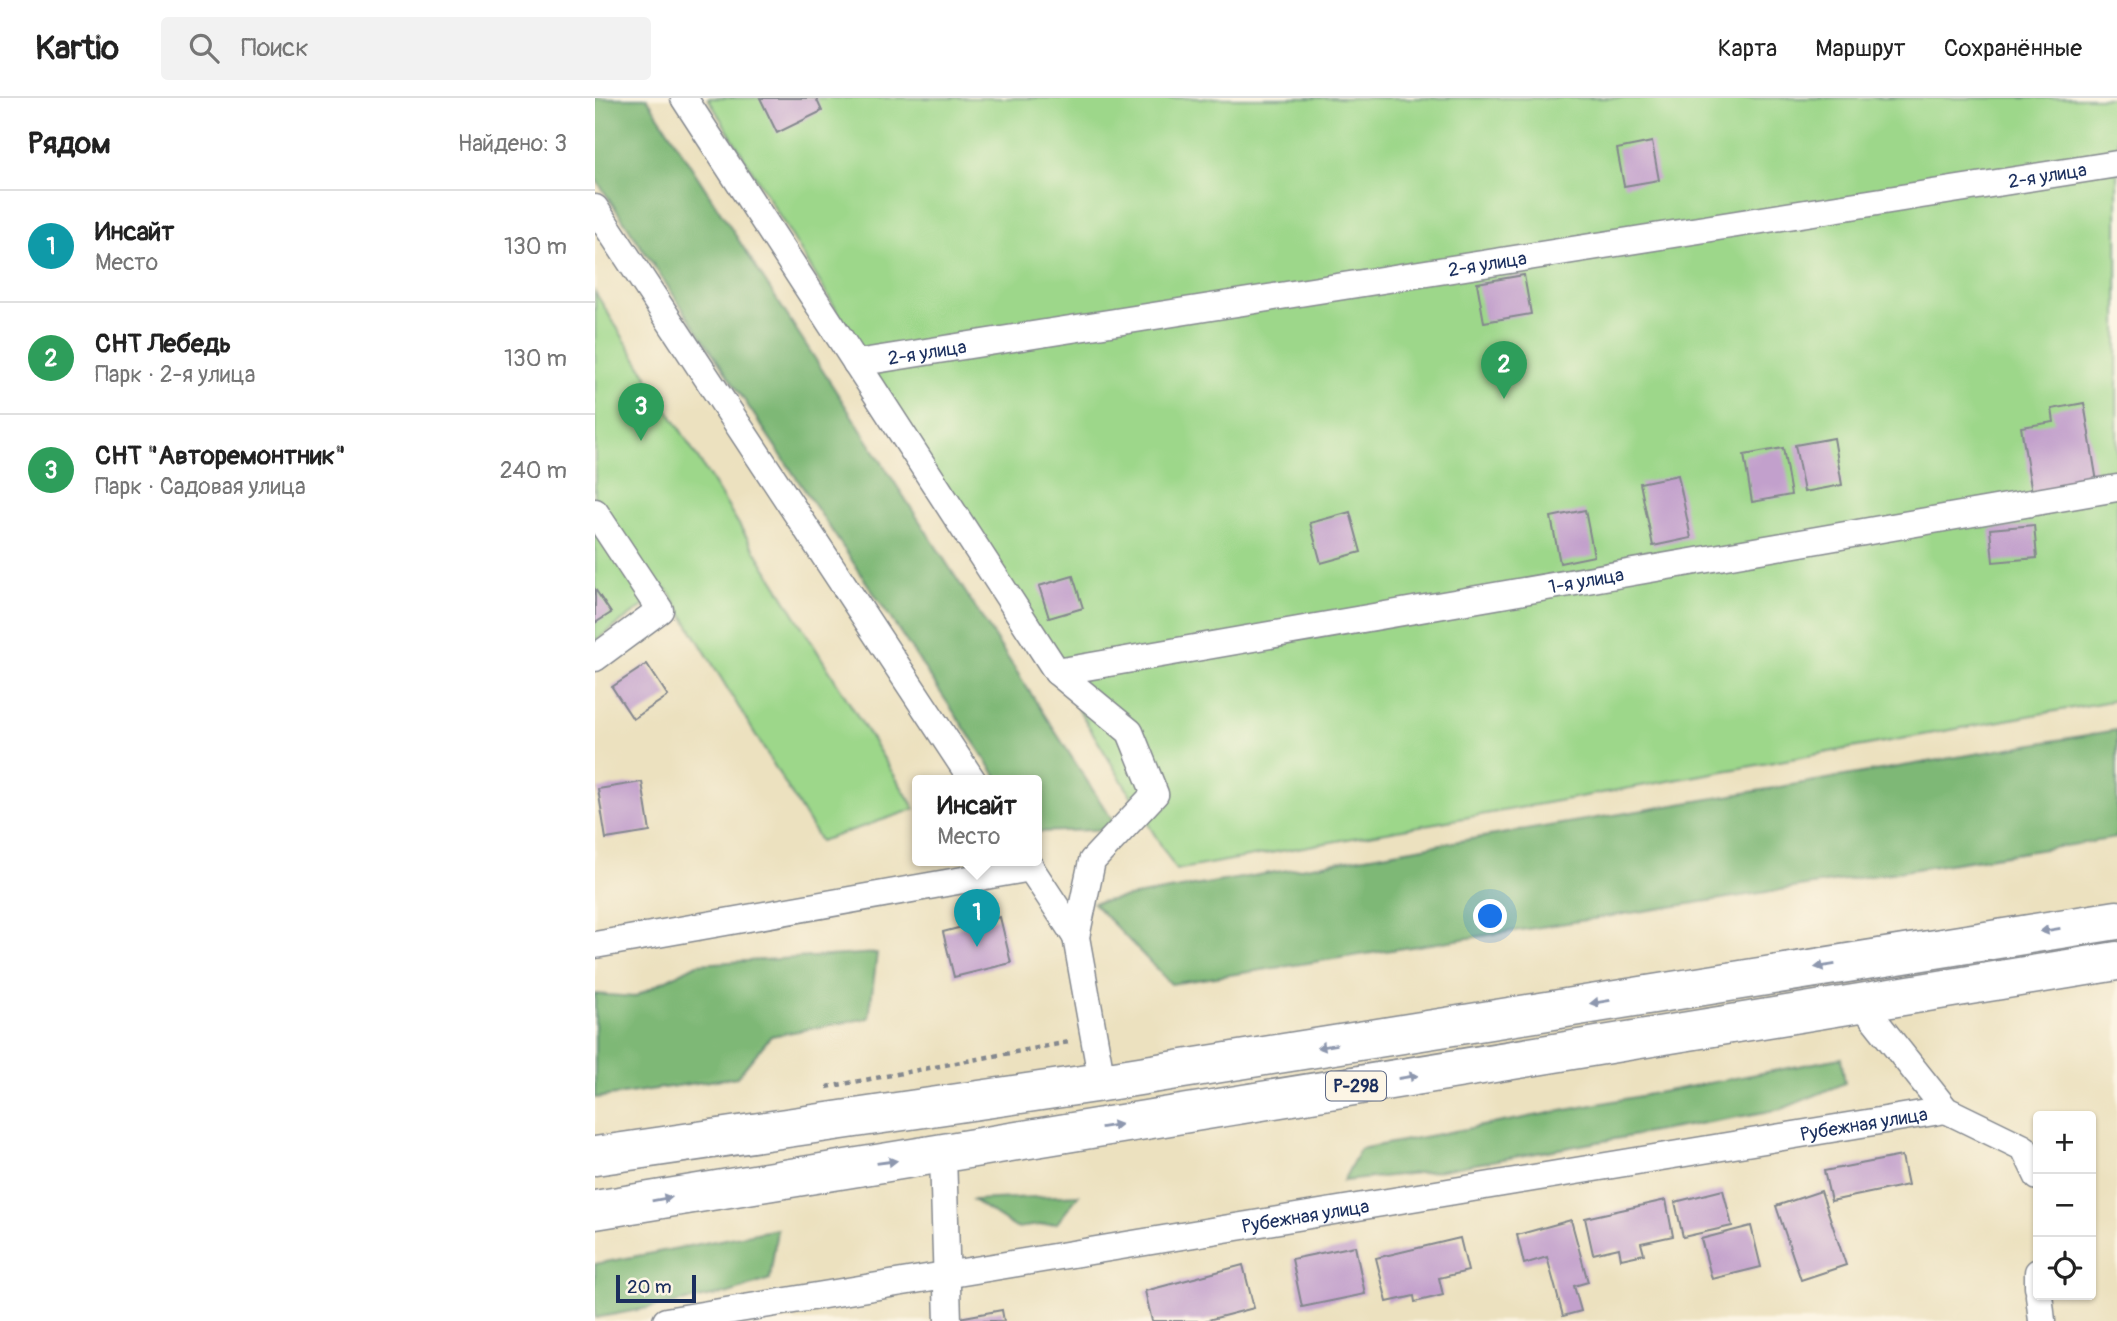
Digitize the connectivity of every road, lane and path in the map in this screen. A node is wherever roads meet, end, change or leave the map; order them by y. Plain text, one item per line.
1 (684, 98) edge
2 (2117, 164) edge
3 (595, 208) edge
4 (856, 363) junction
5 (2117, 488) edge
6 (595, 512) edge
7 (595, 658) edge
8 (1057, 672) junction
9 (969, 775) edge
10 (1024, 866) edge
11 (1030, 866) edge
12 (2117, 920) edge
13 (1076, 937) junction
14 (595, 945) edge
15 (2117, 961) edge
16 (1861, 1003) junction
17 (1094, 1037) junction
18 (1102, 1082) junction
19 (826, 1087) dead end
20 (1946, 1110) junction
21 (943, 1154) junction
22 (595, 1156) edge
23 (2037, 1174) edge
24 (595, 1210) edge
25 (947, 1276) junction
26 (2040, 1300) edge
27 (666, 1321) edge
28 (948, 1321) edge
29 (2042, 1321) edge

1 - 4 street
2 - 4 street, 2-я улица
3 - 9 street
4 - 8 street
5 - 8 street, 1-я улица
6 - 7 street
8 - 13 street
10 - 14 street
11 - 13 street
12 -> 18 highway, Р-298
13 - 17 street
15 - 16 highway, Р-298
16 - 20 street
21 -> 16 highway, Р-298
17 - 18 street
17 - 19 path
18 - 22 highway, Р-298
20 - 23 street
20 - 25 street, Рубежная улица
24 -> 21 highway, Р-298
21 - 25 street
25 - 27 street, Рубежная улица
25 - 28 street
26 - 29 street

